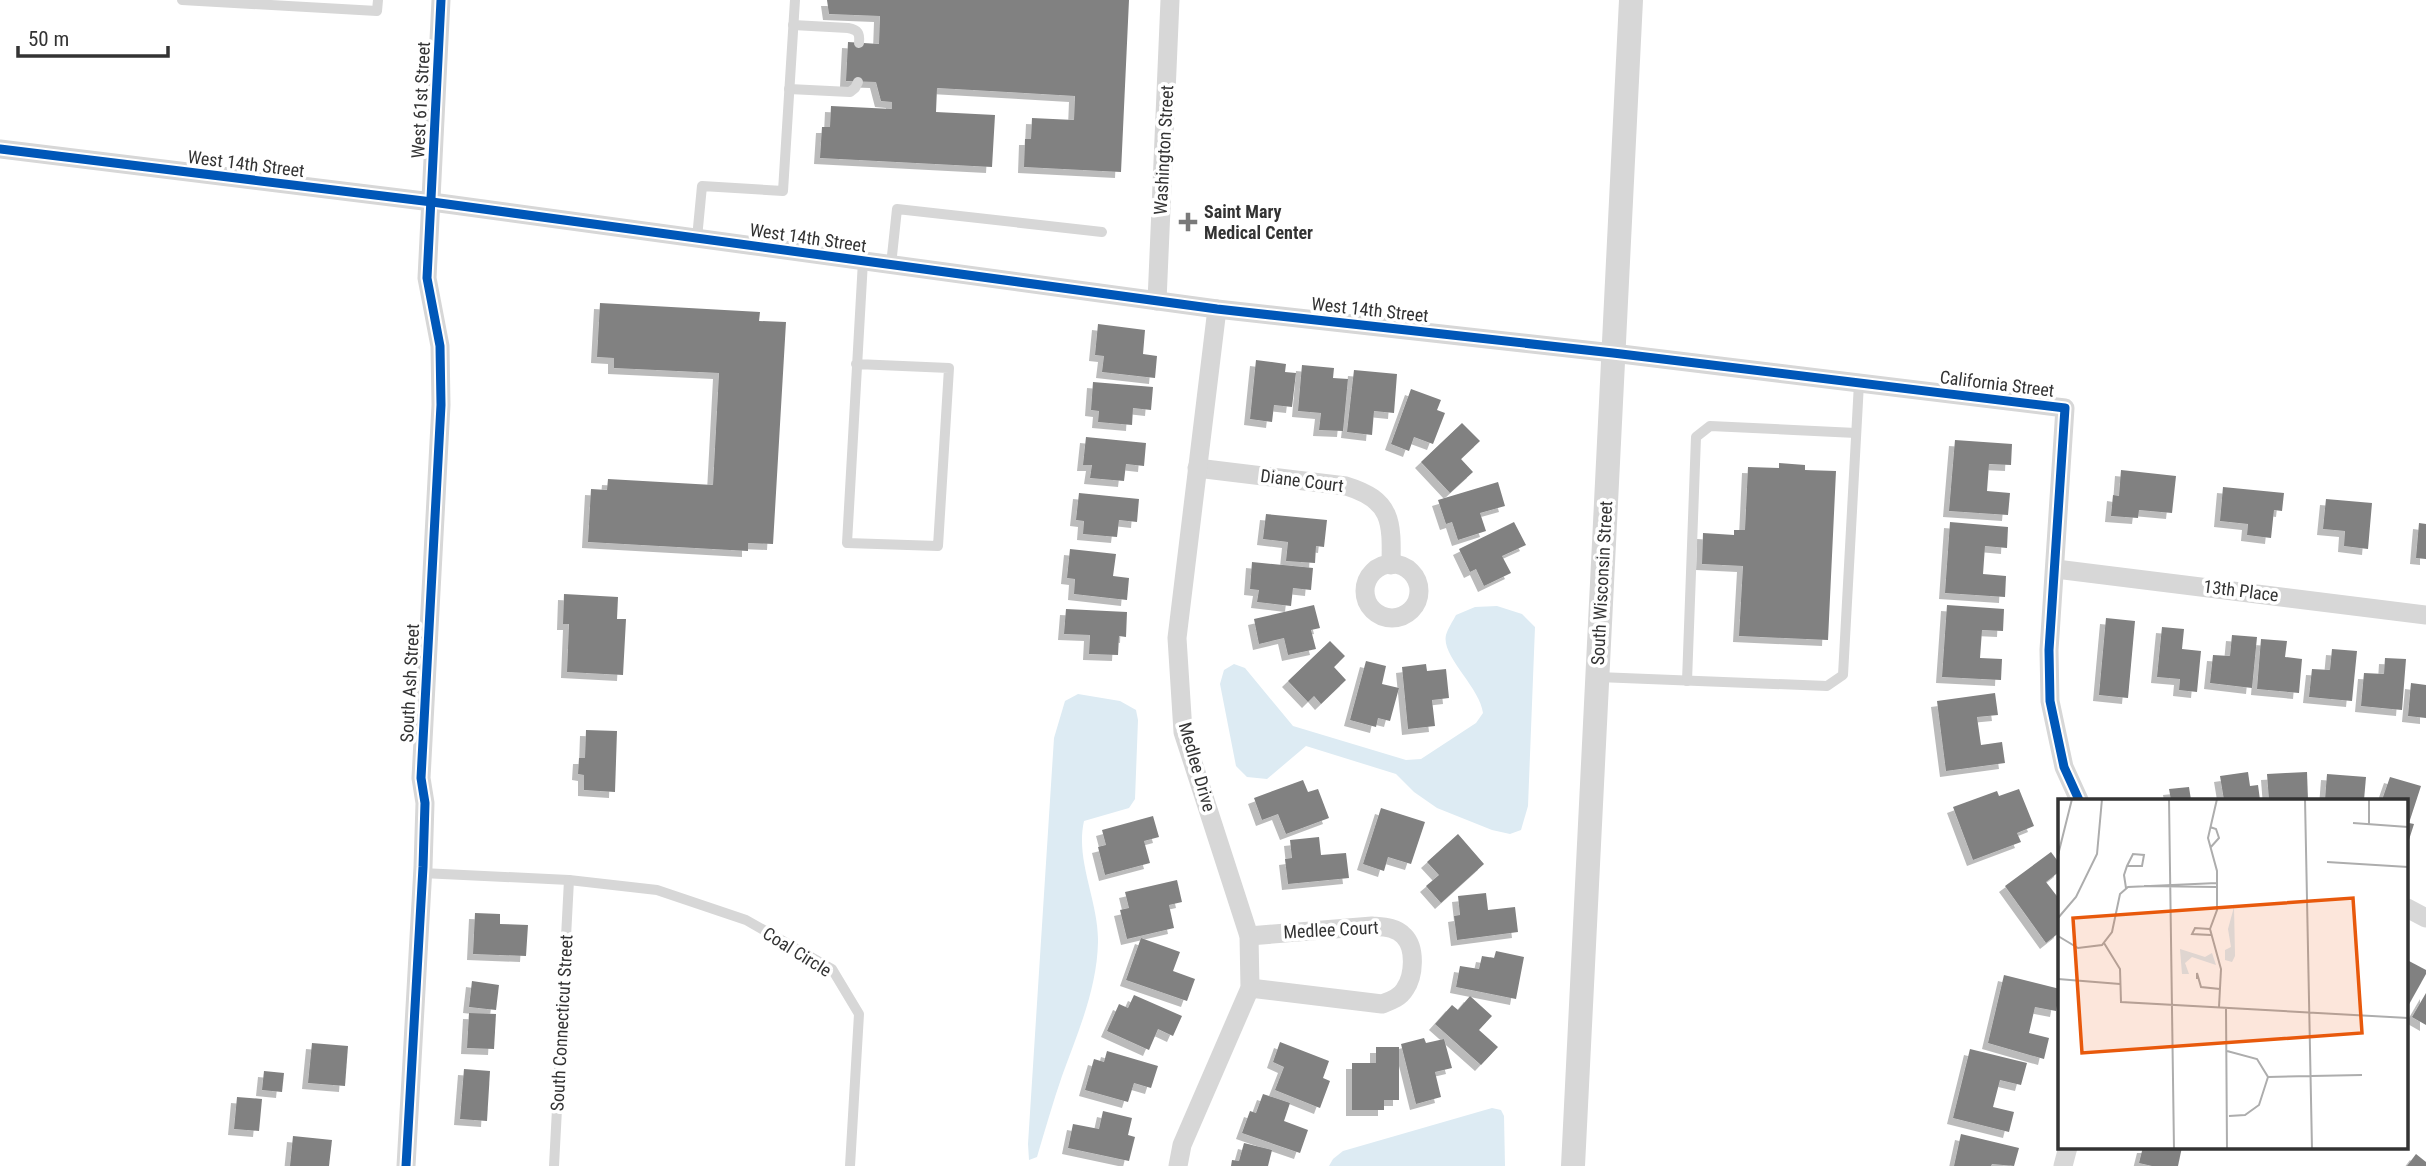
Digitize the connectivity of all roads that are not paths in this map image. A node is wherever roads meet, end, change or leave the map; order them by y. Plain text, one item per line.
1 (183, 0) edge
2 (378, 0) edge
3 (441, 0) edge
4 (795, 0) edge
5 (1170, 0) edge
6 (1631, 0) edge
7 (793, 26) junction
8 (859, 43) dead end
9 (858, 82) dead end
10 (789, 89) junction
11 (0, 149) edge
12 (432, 202) junction
13 (1101, 232) dead end
14 (697, 239) junction
15 (863, 261) junction
16 (891, 265) junction
17 (1157, 300) junction
18 (1217, 309) junction
19 (1613, 353) junction
20 (856, 364) junction
21 (1859, 383) junction
22 (1856, 433) junction
23 (1198, 468) junction
24 (1391, 565) dead end
25 (2056, 569) junction
26 (2426, 614) edge
27 (1597, 677) junction
28 (1686, 681) junction
29 (2079, 799) edge
30 (422, 873) junction
31 (569, 880) junction
32 (2408, 909) edge
33 (2426, 918) edge
34 (1249, 936) junction
35 (1250, 988) junction
36 (2068, 1148) edge
37 (406, 1166) edge
38 (554, 1166) edge
39 (850, 1166) edge
40 (1178, 1166) edge
41 (1573, 1166) edge
42 (2063, 1166) edge

1 - 2 lane
3 - 12 street, West 61st Street
4 - 7 lane
5 - 17 street, Washington Street
6 - 19 street, South Wisconsin Street
7 - 8 lane
7 - 10 lane
9 - 10 lane
10 - 14 lane
11 - 12 street, West 14th Street
12 - 14 street, West 14th Street
12 - 30 street, South Ash Street
13 - 16 lane
14 - 15 street, West 14th Street
15 - 16 street, West 14th Street
15 - 20 lane
16 - 17 street, West 14th Street
17 - 18 street, West 14th Street
18 - 19 street, West 14th Street
18 - 23 street, Medlee Drive
19 - 21 street, California Street
19 - 27 street, South Wisconsin Street
20 - 20 lane
21 - 22 lane
21 - 25 street, California Street
22 - 28 lane
22 - 28 lane
23 - 24 street, Diane Court
23 - 34 street, Medlee Drive
25 - 26 street, 13th Place
25 - 29 street, California Street
27 - 28 lane
27 - 41 street, South Wisconsin Street
30 - 31 lane, Coal Circle
30 - 37 street, South Ash Street
31 - 38 lane, South Connecticut Street
31 - 39 lane, Coal Circle
32 - 33 street
34 - 35 street, Medlee Drive
34 - 35 street, Medlee Court
35 - 40 street, Medlee Drive
36 - 42 street

